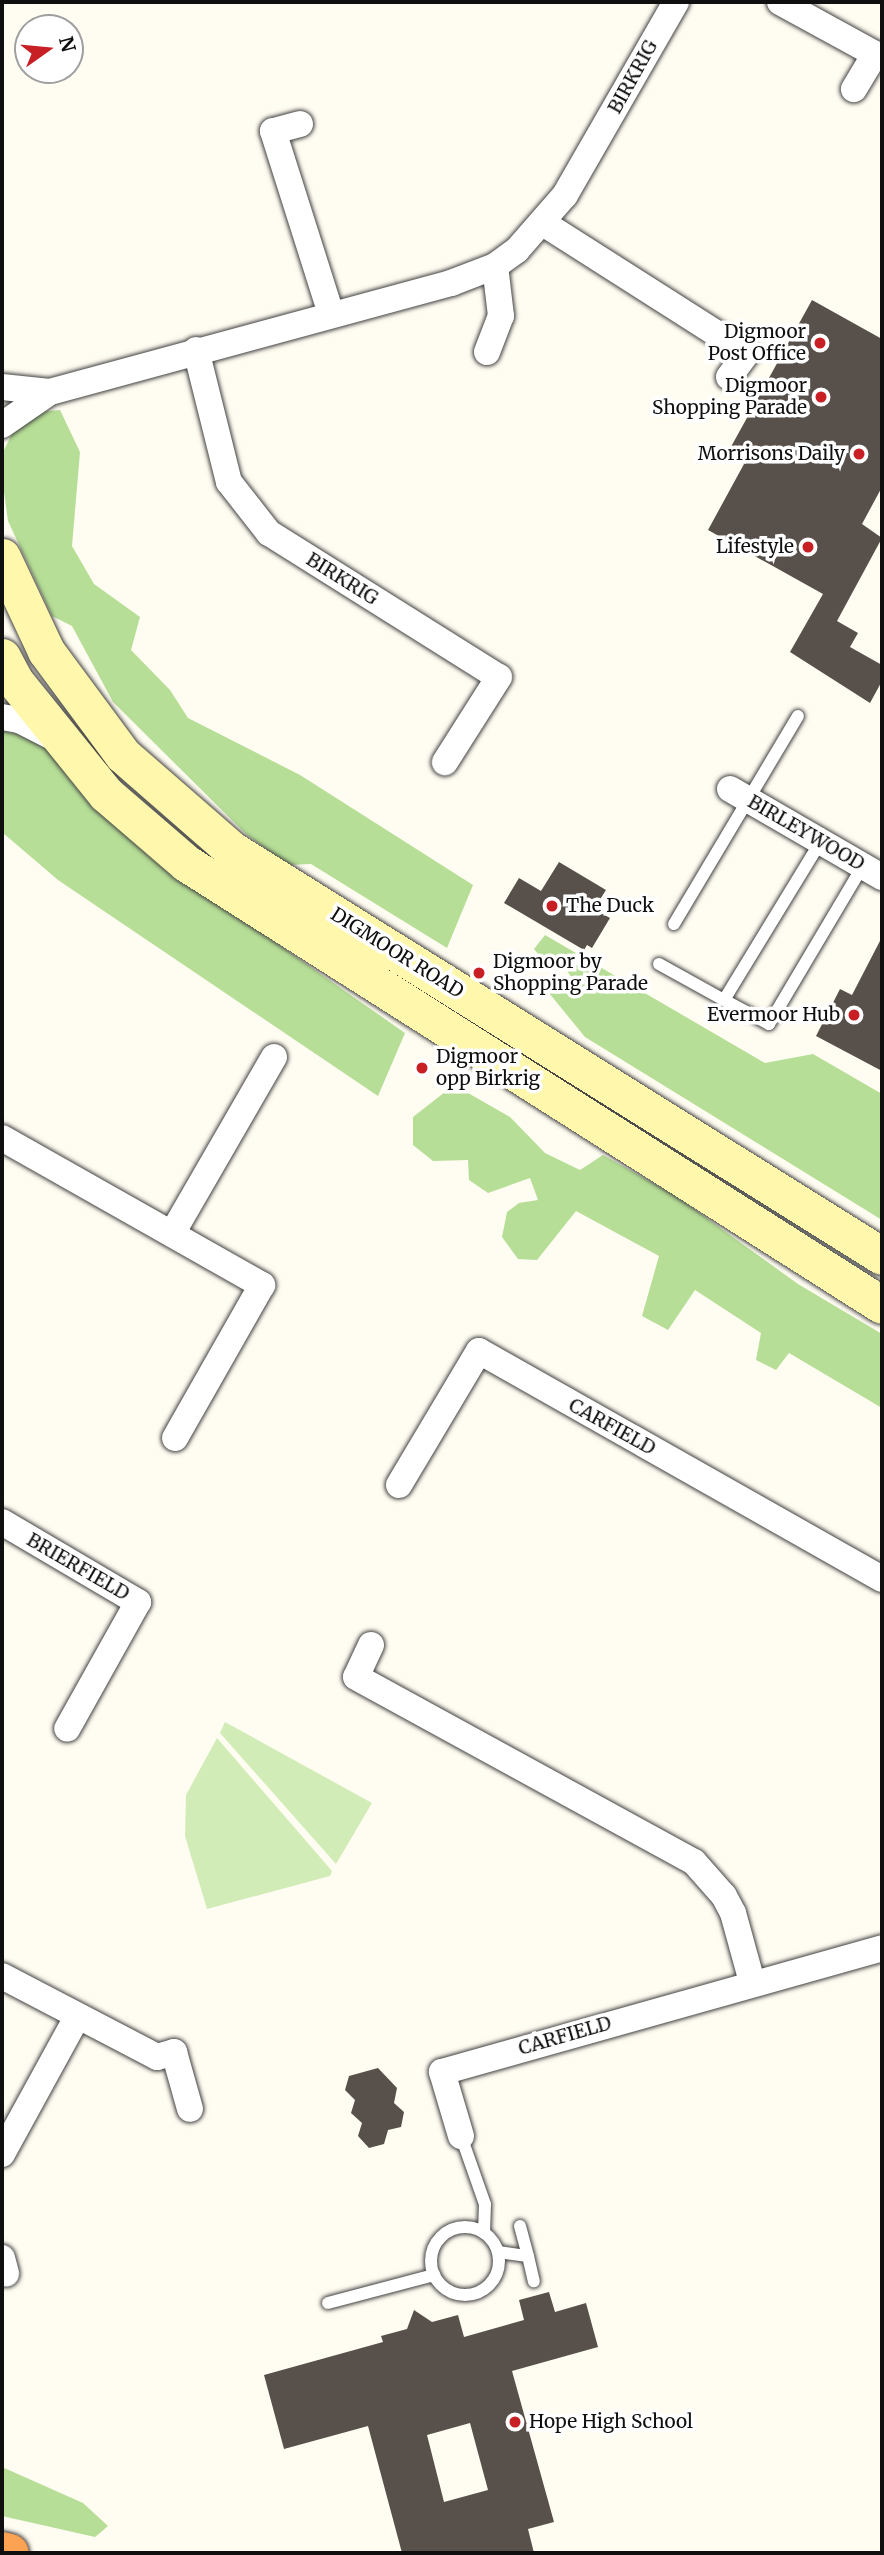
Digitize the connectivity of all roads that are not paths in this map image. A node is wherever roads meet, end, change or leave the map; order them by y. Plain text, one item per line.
1 (676, 2) edge
2 (780, 2) edge
3 (855, 89) dead end
4 (300, 124) dead end
5 (543, 223) junction
6 (495, 266) junction
7 (331, 314) junction
8 (196, 350) junction
9 (487, 352) dead end
10 (729, 377) dead end
11 (2, 387) edge
12 (50, 392) junction
13 (2, 425) edge
14 (2, 557) edge
15 (2, 657) edge
16 (798, 716) dead end
17 (2, 717) edge
18 (62, 743) junction
19 (445, 762) dead end
20 (740, 794) junction
21 (821, 841) junction
22 (873, 872) edge
23 (674, 924) dead end
24 (659, 964) dead end
25 (724, 1000) junction
26 (274, 1058) dead end
27 (2, 1138) edge
28 (173, 1231) junction
29 (882, 1255) edge
30 (882, 1305) edge
31 (175, 1438) dead end
32 (399, 1485) dead end
33 (2, 1522) edge
34 (882, 1579) edge
35 (371, 1645) dead end
36 (67, 1728) dead end
37 (882, 1948) edge
38 (2, 1976) edge
39 (752, 1982) junction
40 (76, 2019) junction
41 (190, 2109) dead end
42 (461, 2136) joint
43 (2, 2154) edge
44 (520, 2227) dead end
45 (484, 2233) junction
46 (498, 2252) junction
47 (527, 2256) junction
48 (434, 2275) junction
49 (534, 2281) dead end
50 (328, 2303) dead end
51 (2, 2551) edge
52 (10, 2553) edge

1 - 5 street, BIRKRIG
2 - 3 street
4 - 7 street
5 - 6 street, BIRKRIG
5 - 10 street
6 - 7 street, BIRKRIG
6 - 9 street
7 - 8 street, BIRKRIG
8 - 12 street, BIRKRIG
8 - 19 street, BIRKRIG
11 - 12 street, BIRKRIG
12 - 13 street, BIRKRIG
14 - 29 street, DIGMOOR ROAD
15 - 18 street, DIGMOOR ROAD
16 - 20 lane
17 - 18 street
18 - 30 street, DIGMOOR ROAD
20 - 21 street, BIRLEYWOOD
20 - 23 lane
21 - 22 street, BIRLEYWOOD
21 - 25 lane
22 - 25 lane
24 - 25 lane
26 - 28 street
27 - 28 street
28 - 31 street
32 - 34 street, CARFIELD
33 - 36 street, BRIERFIELD
35 - 39 street
37 - 39 street, CARFIELD
38 - 40 street
39 - 42 street, CARFIELD
40 - 41 street
40 - 43 street
42 - 45 lane
44 - 47 lane
45 - 46 lane
45 - 48 lane
46 - 47 lane
46 - 48 lane
47 - 49 lane
48 - 50 lane
51 - 52 highway

